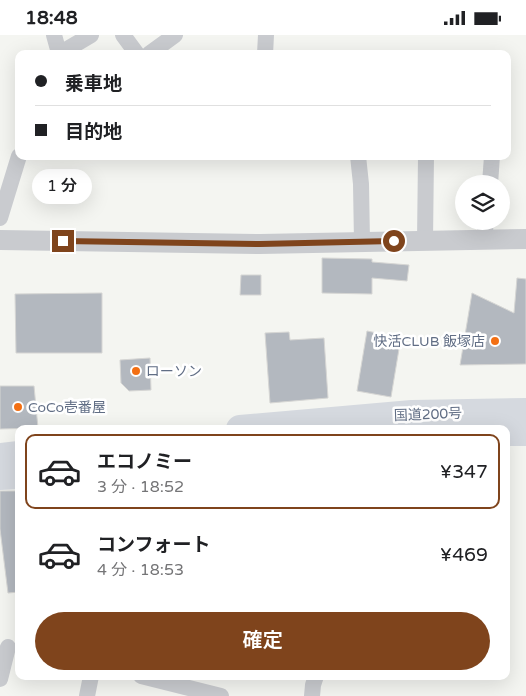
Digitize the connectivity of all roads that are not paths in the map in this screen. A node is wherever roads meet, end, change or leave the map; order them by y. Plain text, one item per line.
1 (54, 35) edge
2 (91, 35) edge
3 (123, 35) edge
4 (175, 35) edge
5 (266, 35) edge
6 (58, 50) edge
7 (64, 50) edge
8 (134, 50) edge
9 (154, 50) edge
10 (265, 50) edge
11 (18, 160) edge
12 (358, 160) edge
13 (426, 160) edge
14 (492, 160) edge
15 (491, 175) edge
16 (0, 218) edge
17 (485, 231) edge
18 (526, 239) edge
19 (0, 241) edge
20 (425, 241) junction
21 (362, 242) junction
22 (526, 412) edge
23 (286, 425) edge
24 (510, 432) edge
25 (526, 432) edge
26 (15, 455) edge
27 (0, 457) edge
28 (15, 475) edge
29 (0, 477) edge
30 (9, 647) edge
31 (0, 679) edge
32 (91, 680) edge
33 (151, 680) edge
34 (315, 680) edge
35 (179, 691) edge
36 (87, 696) edge
37 (221, 696) edge
38 (312, 696) edge

1 - 6 street
2 - 7 street
3 - 8 street
4 - 9 street
5 - 10 street
11 - 16 street
12 - 21 street
13 - 20 street
14 - 15 street
17 - 18 street
17 - 20 street
19 - 21 street
20 - 21 street
22 - 23 highway, 国道200号
24 - 25 highway
26 - 27 highway
28 - 29 highway
30 - 31 street
32 - 36 street
33 - 35 street
34 - 38 street
35 - 37 street

